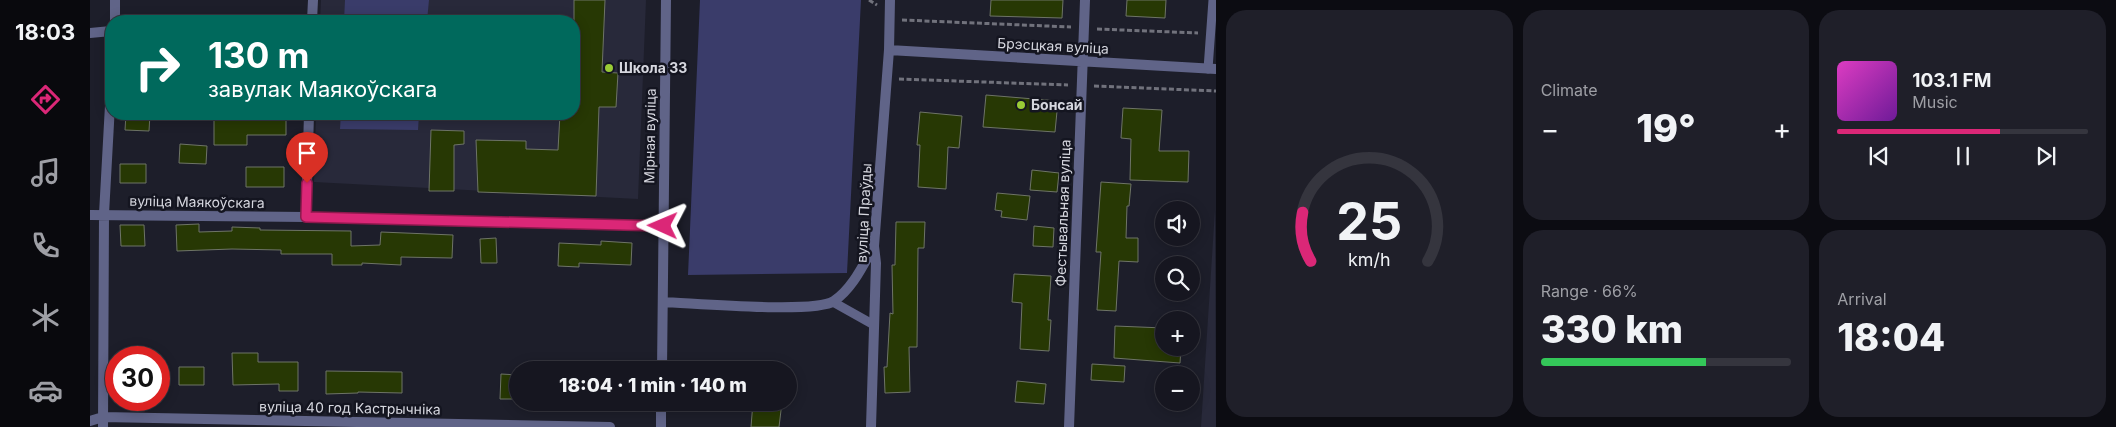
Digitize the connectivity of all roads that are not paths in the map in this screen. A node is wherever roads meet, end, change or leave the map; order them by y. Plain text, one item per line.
1 (116, 0) edge
2 (313, 0) edge
3 (666, 0) edge
4 (890, 0) edge
5 (1085, 0) edge
6 (1213, 0) edge
7 (115, 15) edge
8 (312, 15) edge
9 (105, 32) edge
10 (90, 33) edge
11 (889, 50) junction
12 (1082, 61) junction
13 (1212, 69) edge
14 (109, 120) edge
15 (309, 120) edge
16 (104, 214) junction
17 (90, 215) edge
18 (306, 217) junction
19 (663, 226) junction
20 (874, 246) junction
21 (663, 302) junction
22 (833, 302) junction
23 (874, 325) junction
24 (662, 361) edge
25 (661, 411) edge
26 (90, 421) edge
27 (103, 422) edge
28 (610, 427) edge
29 (661, 427) edge
30 (871, 427) edge
31 (1069, 427) edge

1 - 7 street
2 - 8 street
3 - 19 street, Мірная вуліца
4 - 11 street, вуліца Праўды
5 - 12 street, Фестывальная вуліца
6 - 13 lane
9 - 10 street
11 - 12 street, Брэсцкая вуліца
11 - 20 street, вуліца Праўды
12 - 13 street, Брэсцкая вуліца
12 - 31 street, Фестывальная вуліца
14 - 16 street
15 - 18 street
16 - 17 street, вуліца Маякоўскага
16 - 18 street, вуліца Маякоўскага
16 - 27 street
18 - 19 street, вуліца Маякоўскага
19 - 21 street, Мірная вуліца
20 - 22 street
20 - 23 street, вуліца Праўды
21 - 22 street
21 - 24 street, Мірная вуліца
22 - 23 lane
23 - 30 street, вуліца Праўды
25 - 29 street
26 - 27 street, вуліца 40 год Кастрычніка
27 - 28 street, вуліца 40 год Кастрычніка

